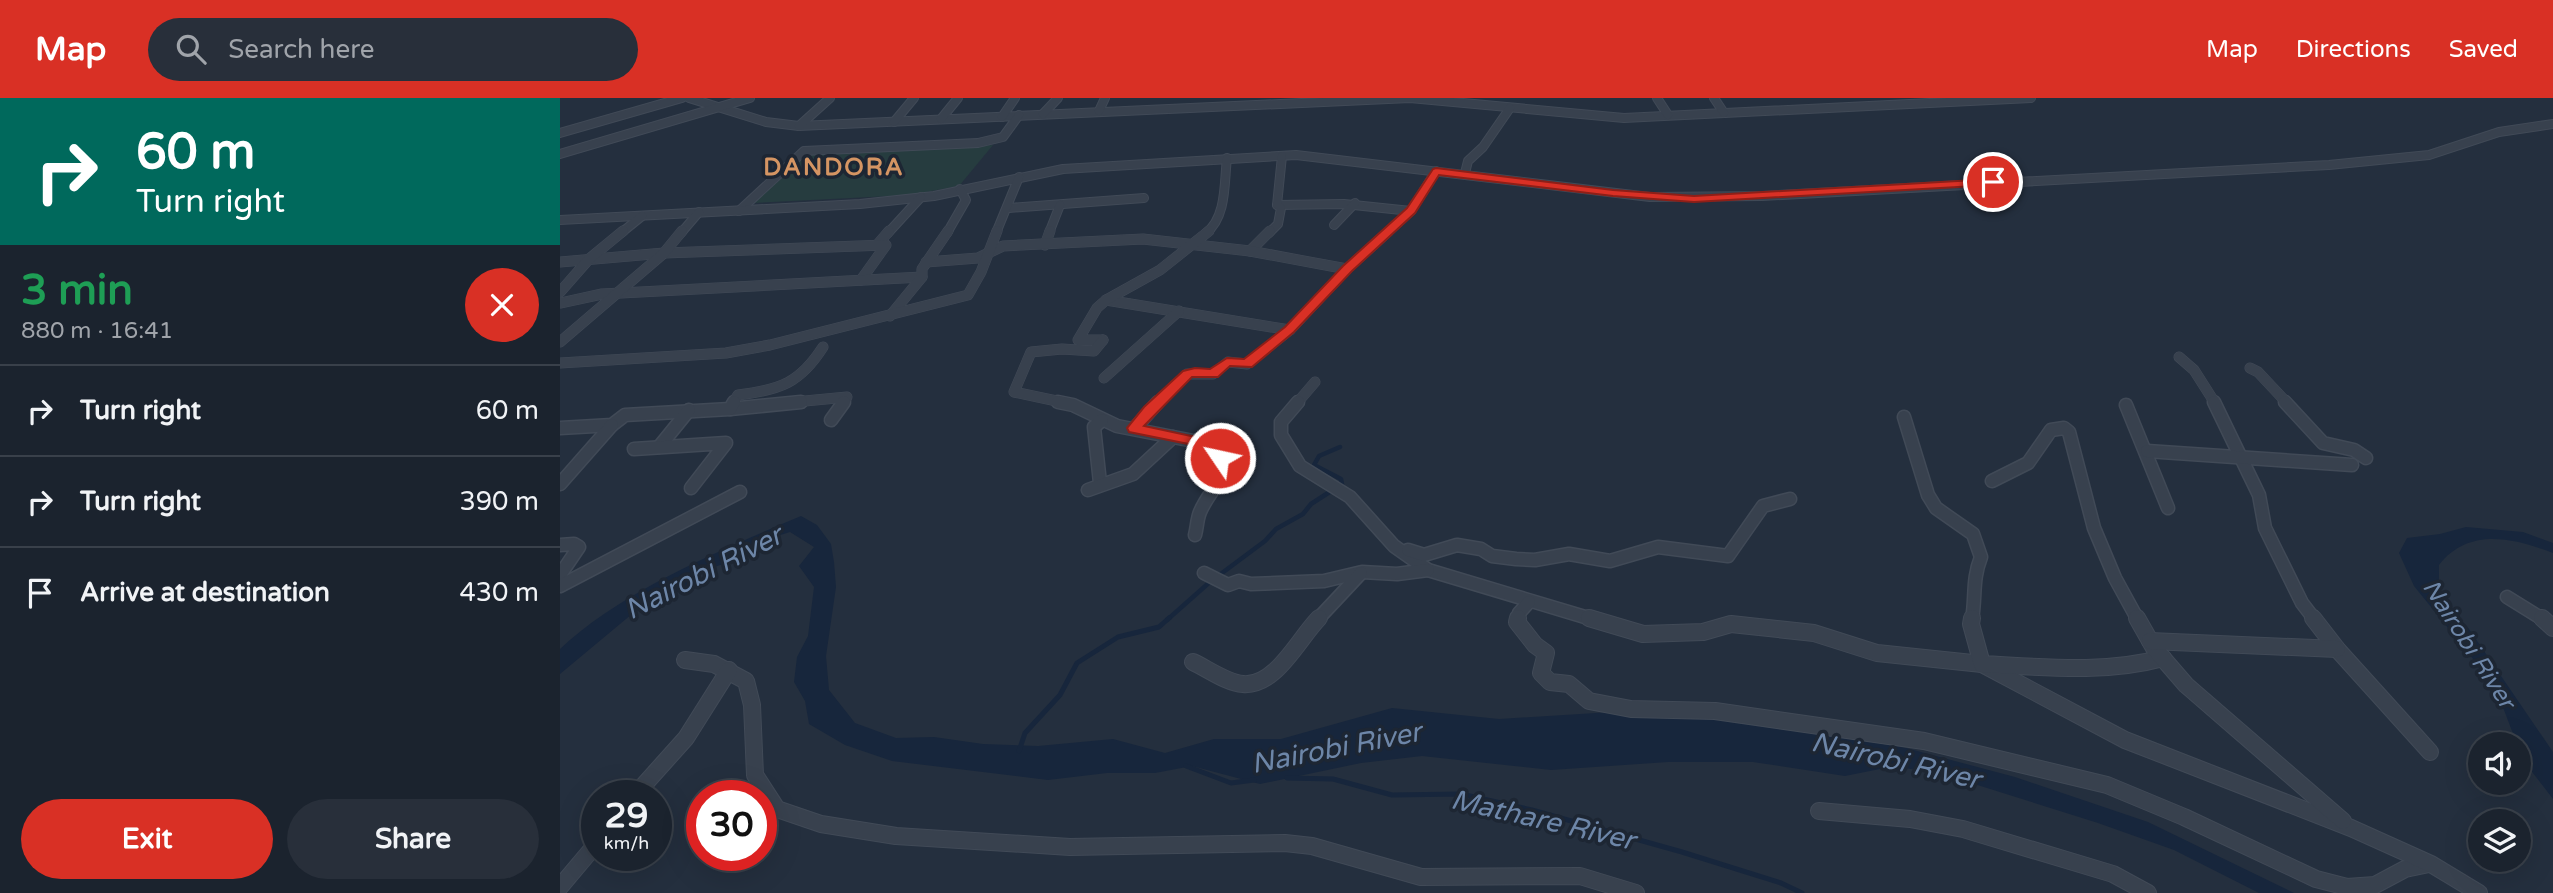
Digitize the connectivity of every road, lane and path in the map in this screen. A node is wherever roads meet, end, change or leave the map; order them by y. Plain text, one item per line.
1 (682, 98) edge
2 (689, 98) edge
3 (750, 98) edge
4 (830, 98) edge
5 (914, 98) edge
6 (958, 98) edge
7 (1015, 98) edge
8 (1058, 98) edge
9 (1105, 98) edge
10 (1203, 98) edge
11 (1306, 98) edge
12 (1490, 98) edge
13 (1528, 98) edge
14 (1657, 98) edge
15 (1714, 98) edge
16 (1812, 98) edge
17 (1860, 98) edge
18 (2017, 98) edge
19 (2031, 98) edge
20 (1445, 99) edge
21 (1960, 100) edge
22 (1261, 101) edge
23 (1906, 101) edge
24 (1314, 103) junction
25 (1868, 106) junction
26 (1200, 107) junction
27 (718, 108) junction
28 (1510, 108) junction
29 (1821, 108) junction
30 (1520, 109) junction
31 (1099, 111) junction
32 (1724, 113) junction
33 (1043, 114) junction
34 (1019, 115) junction
35 (1668, 116) junction
36 (1002, 117) junction
37 (941, 119) junction
38 (894, 122) junction
39 (2553, 124) edge
40 (799, 125) junction
41 (560, 133) edge
42 (560, 154) edge
43 (1282, 156) junction
44 (1227, 158) junction
45 (1436, 171) junction
46 (1465, 173) junction
47 (1019, 177) junction
48 (960, 189) junction
49 (921, 197) junction
50 (1144, 198) dead end
51 (1355, 203) junction
52 (1060, 205) junction
53 (1276, 205) junction
54 (1009, 208) junction
55 (739, 211) junction
56 (1411, 211) junction
57 (699, 212) junction
58 (642, 216) junction
59 (560, 220) edge
60 (1334, 225) dead end
61 (1191, 244) junction
62 (877, 245) junction
63 (1045, 245) junction
64 (989, 250) junction
65 (1250, 251) junction
66 (664, 253) junction
67 (589, 259) junction
68 (560, 262) edge
69 (926, 262) junction
70 (1347, 269) junction
71 (922, 277) junction
72 (861, 280) junction
73 (560, 292) edge
74 (618, 293) junction
75 (1107, 300) junction
76 (560, 303) edge
77 (1179, 311) junction
78 (890, 316) junction
79 (1290, 330) junction
80 (560, 342) edge
81 (822, 348) dead end
82 (2179, 357) dead end
83 (560, 363) edge
84 (2250, 368) dead end
85 (1104, 378) dead end
86 (1315, 382) dead end
87 (2126, 405) dead end
88 (730, 409) junction
89 (690, 410) junction
90 (1904, 417) dead end
91 (831, 421) dead end
92 (1102, 421) junction
93 (612, 425) junction
94 (560, 428) edge
95 (1135, 428) junction
96 (1174, 437) junction
97 (659, 447) junction
98 (634, 449) dead end
99 (2147, 451) junction
100 (2240, 458) junction
101 (2366, 458) dead end
102 (2352, 465) dead end
103 (1992, 481) dead end
104 (560, 484) edge
105 (691, 488) dead end
106 (740, 492) dead end
107 (1790, 499) dead end
108 (2168, 508) dead end
109 (1195, 535) dead end
110 (560, 545) edge
111 (1394, 546) junction
112 (1427, 570) junction
113 (1362, 572) junction
114 (560, 575) edge
115 (1210, 577) dead end
116 (560, 586) edge
117 (2507, 597) dead end
118 (1529, 602) junction
119 (2553, 628) edge
120 (2150, 641) junction
121 (2337, 649) junction
122 (2163, 658) junction
123 (685, 660) dead end
124 (1193, 662) dead end
125 (1982, 664) junction
126 (729, 670) junction
127 (2430, 752) dead end
128 (648, 780) edge
129 (1819, 811) dead end
130 (2351, 828) junction
131 (581, 862) edge
132 (2431, 864) junction
133 (560, 887) edge
134 (1636, 893) edge
135 (2148, 893) edge
136 (2479, 893) edge

1 - 41 street
2 - 27 street
3 - 27 street
4 - 40 street
5 - 38 street
6 - 37 street
7 - 36 street
8 - 33 street
9 - 31 street
10 - 26 street
11 - 24 street
12 - 28 street
13 - 30 street
14 - 35 street
15 - 32 street
16 - 29 street
17 - 25 street
18 - 19 street
18 - 21 street
20 - 24 street
20 - 28 street
21 - 23 street
22 - 24 street
22 - 26 street
23 - 25 street
25 - 29 street
26 - 31 street
27 - 40 street
27 - 42 street
28 - 30 street
28 - 46 street
29 - 32 street
30 - 35 street
31 - 33 street
32 - 35 street
33 - 34 street
34 - 36 street
34 - 55 street
36 - 37 street
37 - 38 street
38 - 40 street
39 - 46 street
43 - 44 street
43 - 45 street
43 - 53 street
44 - 47 street
44 - 61 street
45 - 46 street
45 - 56 street
47 - 48 street
47 - 54 street
48 - 49 street
48 - 69 street
49 - 55 street
49 - 62 street
50 - 52 street
51 - 53 street
51 - 56 street
51 - 60 street
52 - 54 street
52 - 63 street
53 - 65 street
54 - 64 street
55 - 57 street
56 - 70 street
57 - 58 street
57 - 66 street
58 - 59 street
58 - 67 street
61 - 63 street
61 - 65 street
61 - 75 street
62 - 66 street
62 - 72 street
63 - 64 street
64 - 69 street
64 - 78 street
65 - 70 street
66 - 67 street
66 - 74 street
67 - 68 street
67 - 73 street
69 - 71 street
70 - 79 street
71 - 72 street
71 - 78 street
72 - 74 street
74 - 76 street
74 - 80 street
75 - 77 street
75 - 92 street
77 - 79 street
77 - 85 street
78 - 83 street
79 - 95 street
81 - 88 street
82 - 100 street
84 - 101 street
86 - 111 street
87 - 99 street
88 - 89 street
88 - 91 street
89 - 93 street
89 - 97 street
90 - 125 street
92 - 95 street
92 - 96 street
93 - 94 street
93 - 104 street
95 - 96 street
96 - 109 street
97 - 98 street
97 - 105 street
99 - 100 street
99 - 108 street
100 - 102 street
100 - 121 street
103 - 120 street
106 - 116 street
107 - 111 street
110 - 114 street
111 - 112 street
112 - 113 street
112 - 118 street
113 - 115 street
113 - 124 street
117 - 119 street
118 - 125 street
118 - 132 street
120 - 121 street
120 - 122 street
121 - 127 street
122 - 125 street
122 - 130 street
123 - 126 street
125 - 130 street
126 - 128 street
126 - 134 street
129 - 135 street
130 - 132 street
131 - 133 street
132 - 136 street

